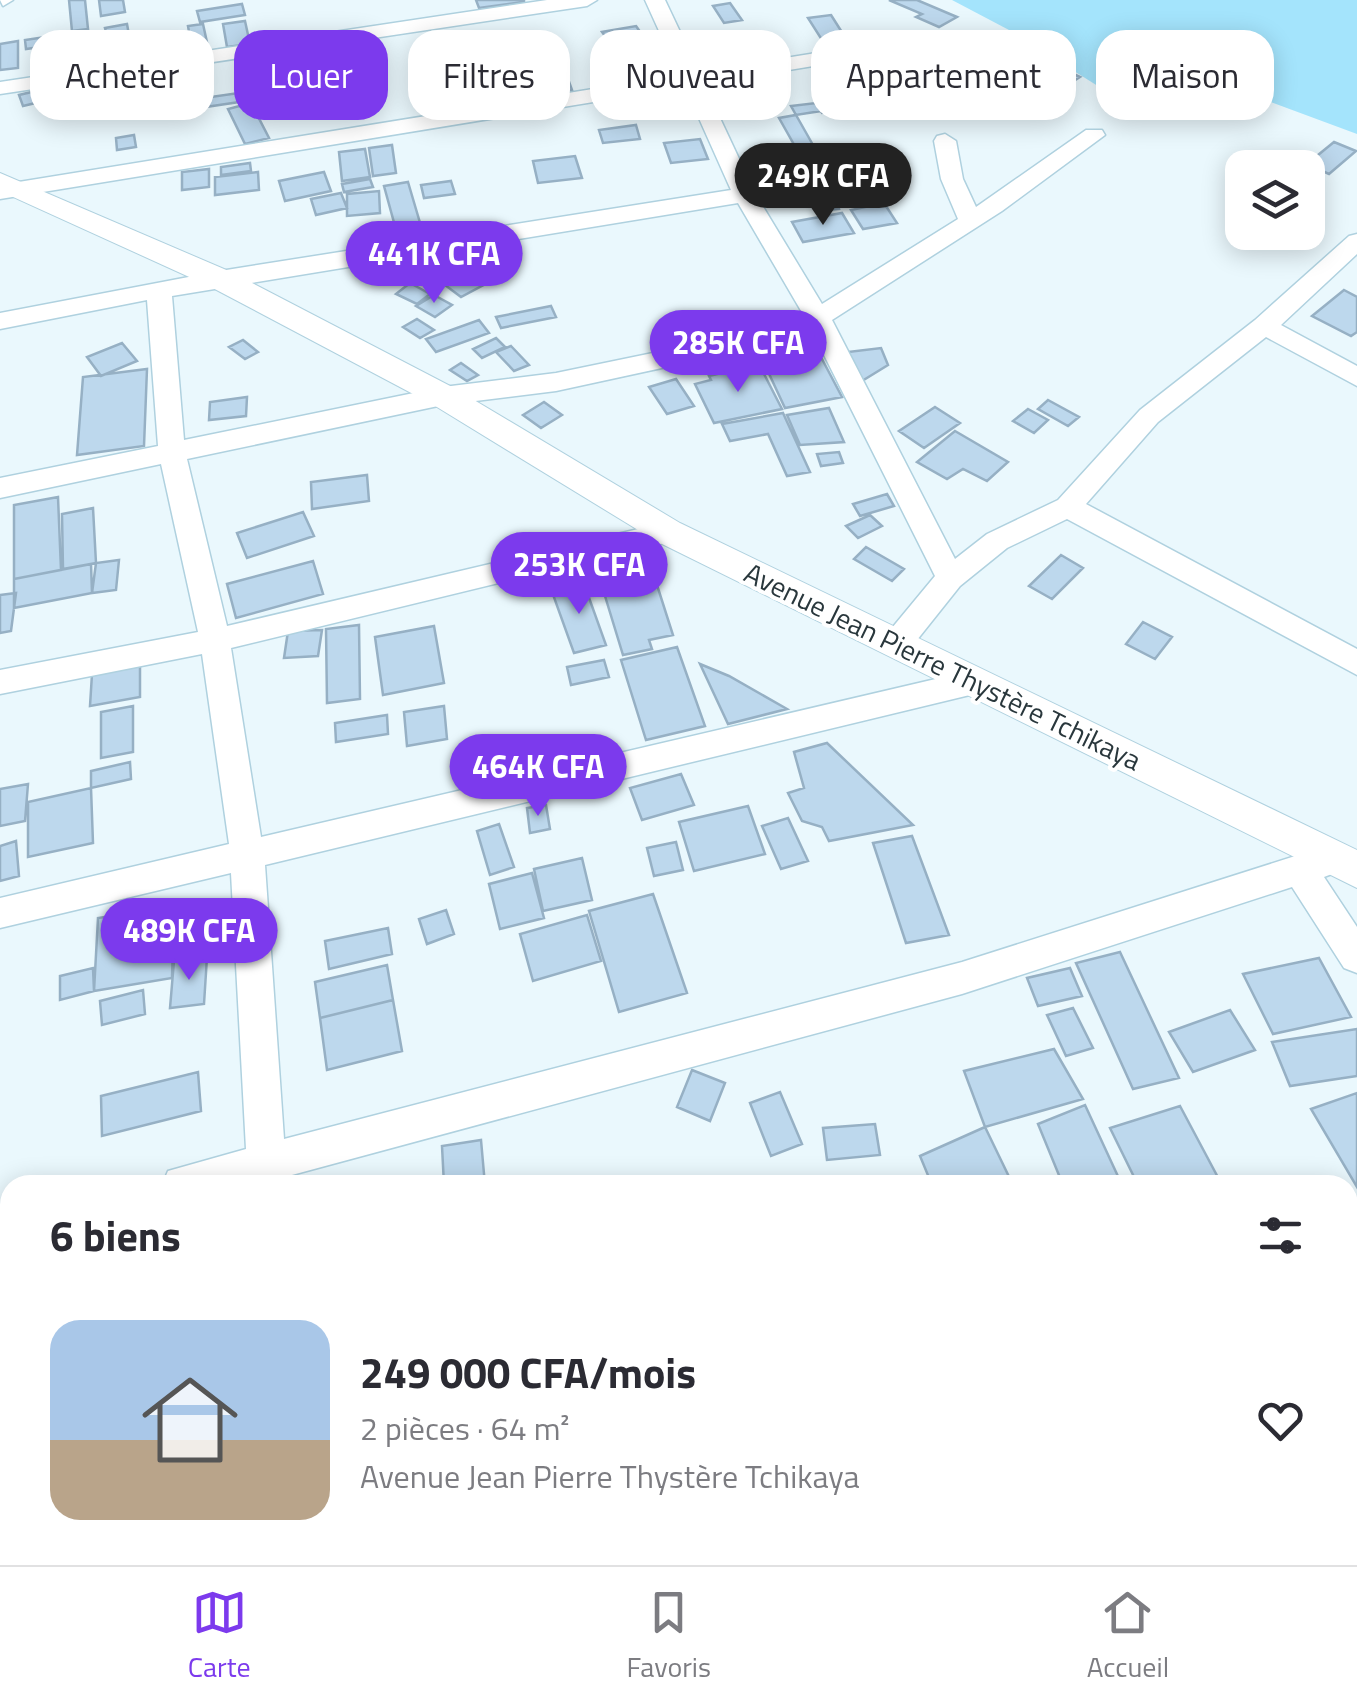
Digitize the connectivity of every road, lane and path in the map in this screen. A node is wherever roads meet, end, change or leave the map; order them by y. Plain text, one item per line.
1 (586, 0) edge
2 (655, 0) edge
3 (670, 30) edge
4 (0, 88) edge
5 (590, 94) edge
6 (709, 120) edge
7 (1094, 135) dead end
8 (945, 141) dead end
9 (6, 187) edge
10 (744, 195) junction
11 (971, 221) junction
12 (1357, 241) edge
13 (220, 279) junction
14 (159, 292) junction
15 (0, 321) edge
16 (819, 322) junction
17 (1264, 326) junction
18 (1357, 376) edge
19 (443, 396) junction
20 (172, 454) junction
21 (0, 488) edge
22 (1068, 507) junction
23 (668, 532) junction
24 (950, 578) junction
25 (216, 640) junction
26 (898, 642) junction
27 (1357, 664) edge
28 (0, 682) edge
29 (974, 682) junction
30 (247, 854) junction
31 (1330, 866) edge
32 (0, 914) edge
33 (1357, 957) edge
34 (266, 1162) junction
35 (219, 1175) edge

1 - 4 street
2 - 3 street
5 - 9 street
6 - 10 street
7 - 11 street
8 - 11 street
9 - 13 street, Avenue Jean Pierre Thystère Tchikaya
10 - 13 street
10 - 16 street
11 - 16 street
12 - 17 street
13 - 14 street
13 - 19 street, Avenue Jean Pierre Thystère Tchikaya
14 - 15 street
14 - 20 street
16 - 19 street
16 - 24 street
17 - 18 street
17 - 22 street
19 - 20 street
19 - 23 street, Avenue Jean Pierre Thystère Tchikaya
20 - 21 street
20 - 25 street
22 - 24 street
22 - 27 street
23 - 25 street
23 - 26 street, Avenue Jean Pierre Thystère Tchikaya
24 - 26 street
25 - 28 street
25 - 30 street
26 - 29 street, Avenue Jean Pierre Thystère Tchikaya
29 - 30 street
29 - 31 street, Avenue Jean Pierre Thystère Tchikaya
30 - 32 street
30 - 34 street
31 - 33 street
31 - 34 street
34 - 35 street

